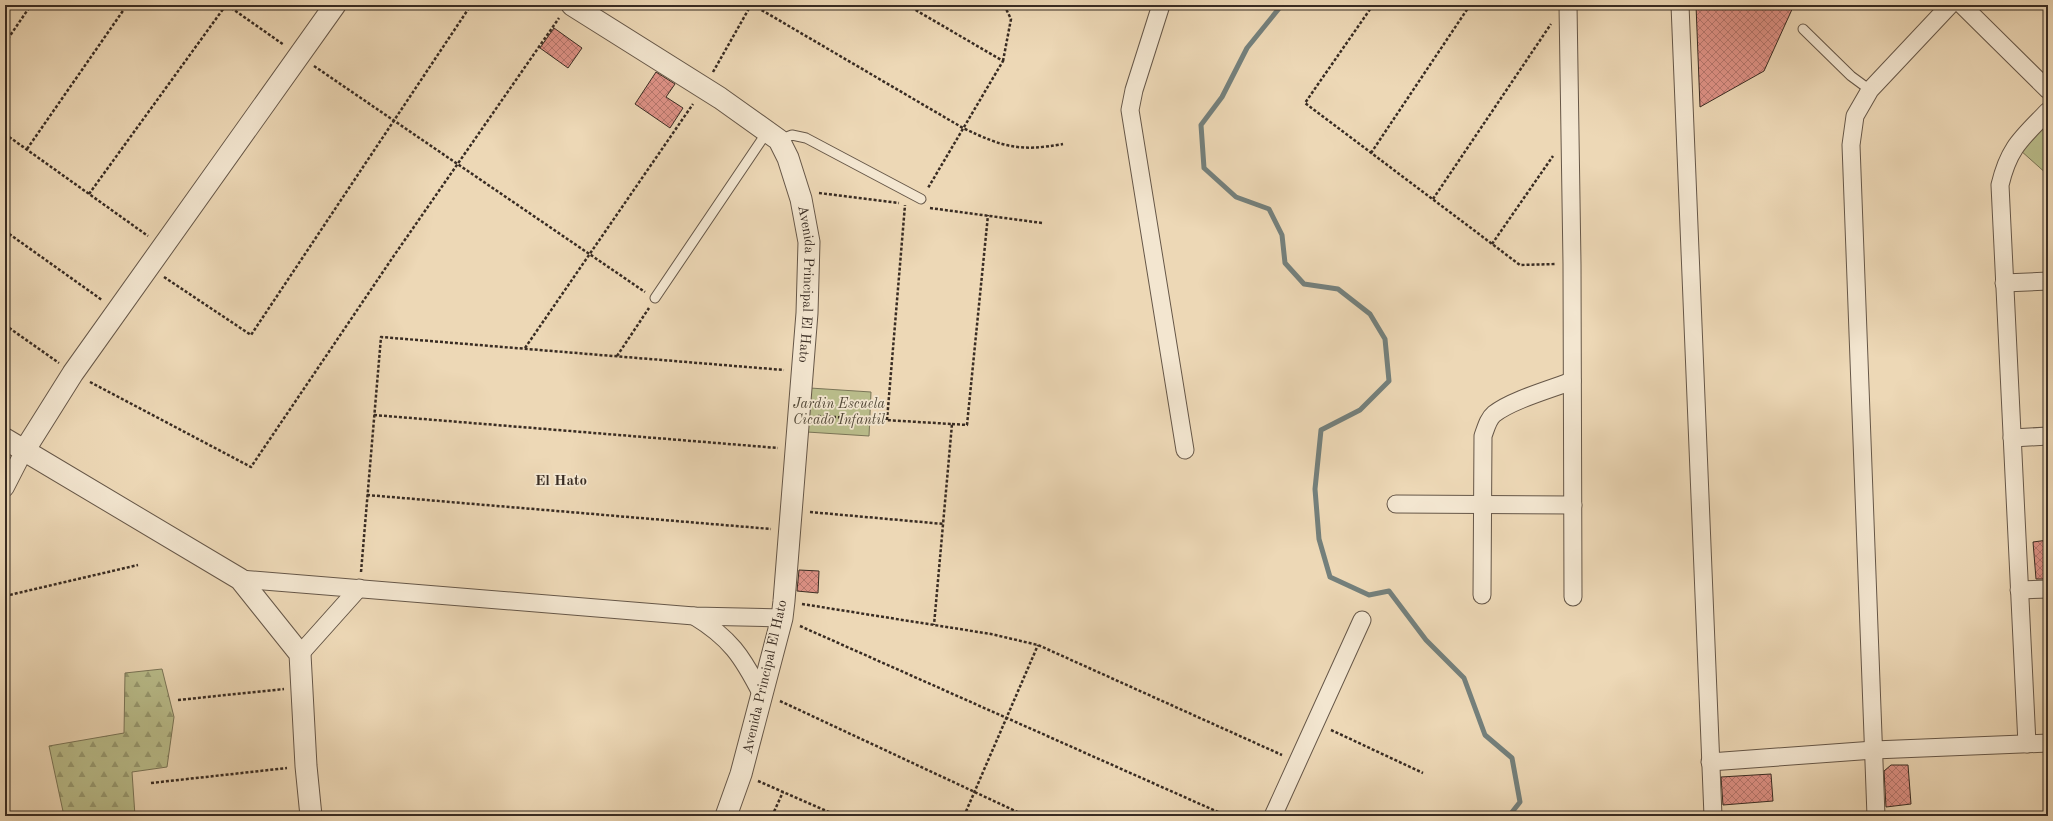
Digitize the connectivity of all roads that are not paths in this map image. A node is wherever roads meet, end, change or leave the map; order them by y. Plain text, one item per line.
1 (335, 5) edge
2 (1161, 5) edge
3 (1568, 5) edge
4 (1680, 5) edge
5 (1950, 5) edge
6 (1962, 5) edge
7 (567, 8) edge
8 (1803, 29) dead end
9 (1870, 90) junction
10 (2048, 90) edge
11 (2048, 111) edge
12 (773, 136) junction
13 (921, 199) road end
14 (2048, 281) edge
15 (2004, 283) junction
16 (655, 298) road end
17 (1572, 381) junction
18 (2048, 436) edge
19 (2012, 438) junction
20 (5, 439) edge
21 (1185, 450) dead end
22 (24, 451) junction
23 (5, 488) edge
24 (1396, 504) dead end
25 (1483, 504) junction
26 (1572, 505) junction
27 (240, 579) junction
28 (359, 588) junction
29 (2048, 588) edge
30 (2019, 590) junction
31 (1482, 595) dead end
32 (1573, 597) dead end
33 (783, 610) junction
34 (694, 616) junction
35 (1362, 620) dead end
36 (300, 654) junction
37 (761, 693) junction
38 (2048, 743) edge
39 (2026, 744) junction
40 (1874, 750) junction
41 (1710, 762) junction
42 (311, 816) edge
43 (726, 816) edge
44 (1273, 816) edge
45 (1713, 816) edge
46 (1876, 816) edge

1 - 22 street
2 - 21 street
3 - 17 street
4 - 41 street
5 - 9 street
6 - 10 street
7 - 12 street, Avenida Principal El Hato
8 - 9 lane
9 - 40 street
11 - 15 street
12 - 13 lane
12 - 16 lane
12 - 33 street, Avenida Principal El Hato
14 - 15 street
15 - 19 street
17 - 25 street
17 - 26 street
18 - 19 street
19 - 30 street
20 - 22 street
22 - 23 street
22 - 27 street
24 - 25 street
25 - 26 street
25 - 31 street
26 - 32 street
27 - 28 street
27 - 36 street
28 - 34 street
28 - 36 street
29 - 30 street
30 - 39 street
33 - 34 street
33 - 37 street, Avenida Principal El Hato
34 - 37 street
35 - 44 street
36 - 42 street
37 - 43 street, Avenida Principal El Hato
38 - 39 street
39 - 40 street
40 - 41 street
40 - 46 street
41 - 45 street

